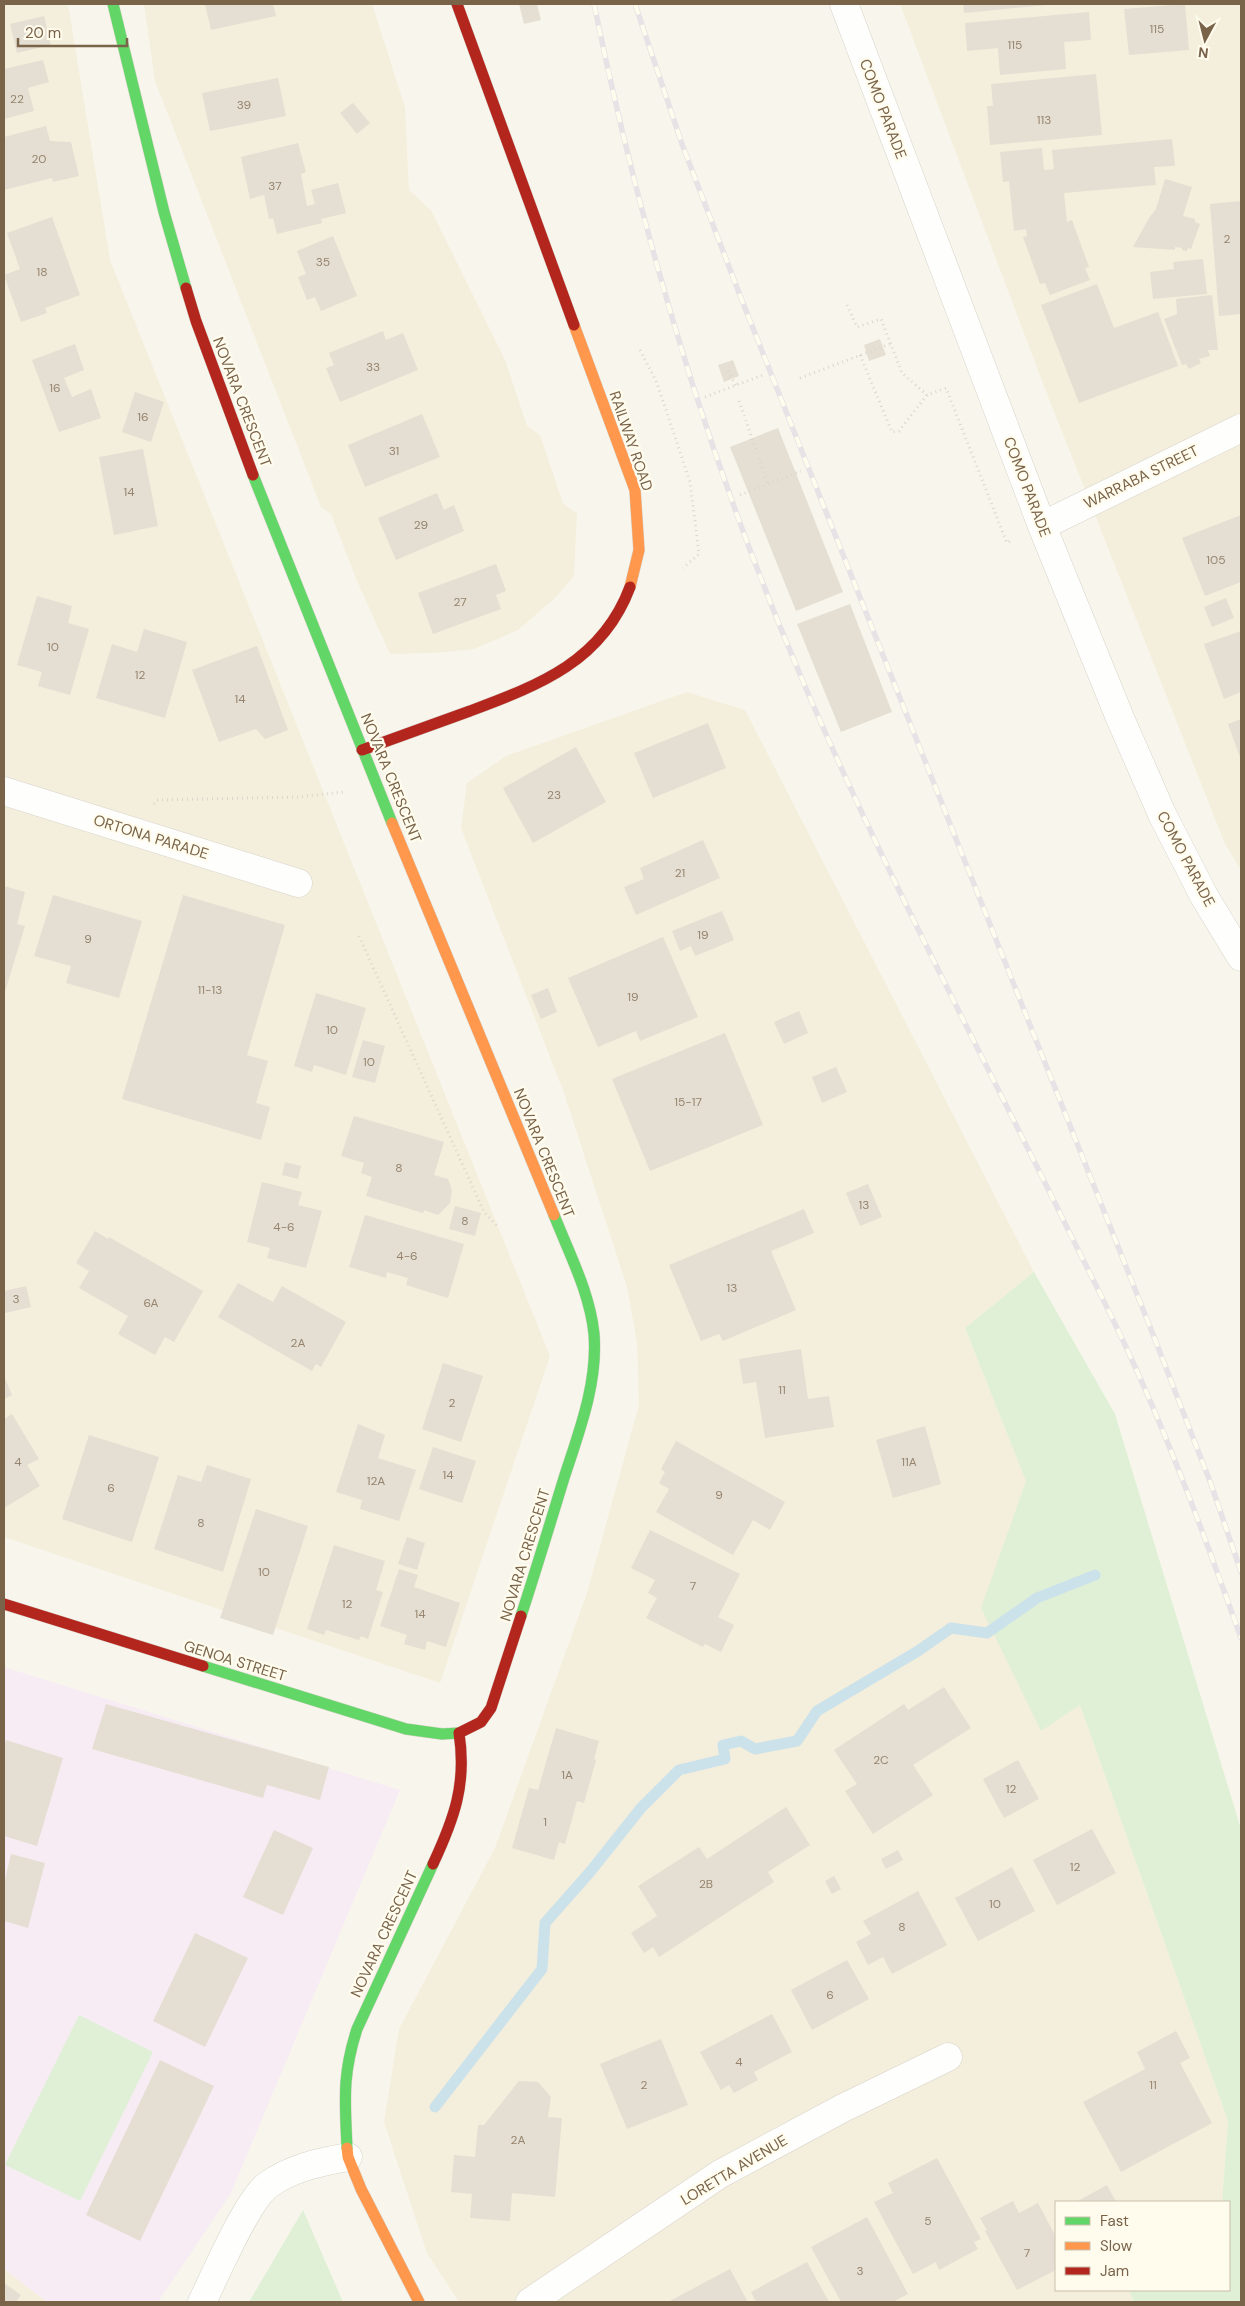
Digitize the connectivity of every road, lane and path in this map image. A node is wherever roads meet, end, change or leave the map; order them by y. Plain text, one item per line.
1 (113, 4) edge
2 (457, 4) edge
3 (844, 4) edge
4 (847, 305) dead end
5 (890, 344) junction
6 (640, 350) dead end
7 (860, 355) junction
8 (728, 371) dead end
9 (762, 375) dead end
10 (800, 378) dead end
11 (736, 385) junction
12 (927, 394) junction
13 (705, 397) dead end
14 (739, 401) dead end
15 (1241, 428) edge
16 (801, 471) dead end
17 (768, 484) junction
18 (740, 495) dead end
19 (1042, 526) junction
20 (683, 568) dead end
21 (362, 750) junction
22 (4, 792) edge
23 (317, 795) dead end
24 (137, 832) junction
25 (298, 883) dead end
26 (359, 936) dead end
27 (1241, 957) edge
28 (498, 1227) dead end
29 (4, 1604) edge
30 (459, 1733) junction
31 (948, 2057) dead end
32 (348, 2157) junction
33 (202, 2302) edge
34 (419, 2302) edge
35 (530, 2302) edge

1 - 21 street, NOVARA CRESCENT
2 - 21 street, RAILWAY ROAD
3 - 19 street, COMO PARADE
4 - 5 path
5 - 7 path
5 - 12 path
6 - 20 path
7 - 10 path
7 - 12 path
8 - 11 path
9 - 11 path
11 - 13 path
12 - 19 path
14 - 17 path
15 - 19 street, WARRABA STREET
16 - 17 path
17 - 18 path
19 - 27 street, COMO PARADE
21 - 30 street, NOVARA CRESCENT
22 - 24 street, ORTONA PARADE
23 - 24 path
24 - 25 street, ORTONA PARADE
26 - 28 path
29 - 30 street, GENOA STREET
30 - 32 street, NOVARA CRESCENT
31 - 35 street, LORETTA AVENUE
32 - 33 street
32 - 34 street, NOVARA CRESCENT

